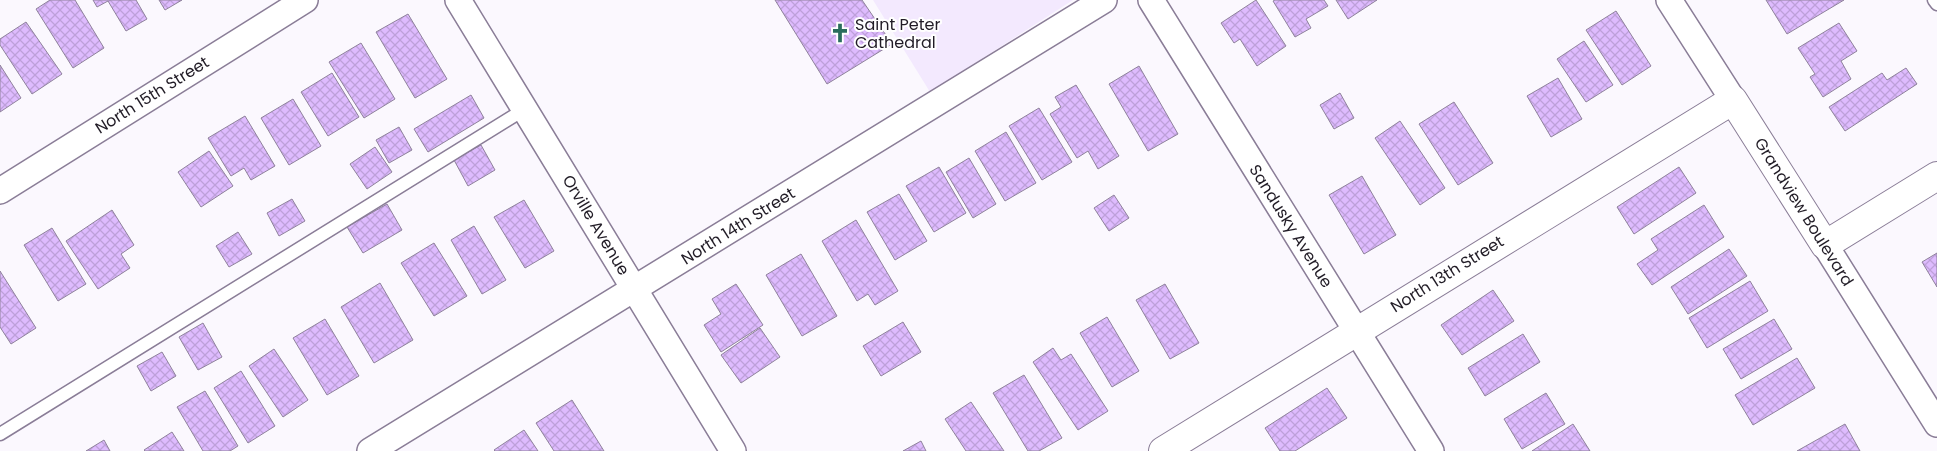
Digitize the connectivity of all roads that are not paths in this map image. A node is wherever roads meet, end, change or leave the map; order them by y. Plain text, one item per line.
1 (305, 0) edge
2 (458, 0) edge
3 (1104, 0) edge
4 (1152, 0) edge
5 (1669, 0) edge
6 (1934, 0) edge
7 (1937, 4) edge
8 (1733, 100) junction
9 (526, 109) junction
10 (1937, 176) edge
11 (0, 191) edge
12 (1825, 245) junction
13 (635, 290) junction
14 (1356, 330) junction
15 (1937, 424) edge
16 (0, 434) edge
17 (1175, 448) edge
18 (370, 451) edge
19 (733, 451) edge
20 (1431, 451) edge

1 - 11 street, North 15th Street
2 - 9 street, Orville Avenue
3 - 13 street, North 14th Street
4 - 14 street, Sandusky Avenue
5 - 8 street, Grandview Boulevard
6 - 7 lane
8 - 12 street, Grandview Boulevard
8 - 14 street, North 13th Street
9 - 13 street, Orville Avenue
9 - 16 lane
10 - 12 street
12 - 15 street, Grandview Boulevard
13 - 18 street, North 14th Street
13 - 19 street, Orville Avenue
14 - 17 street, North 13th Street
14 - 20 street, Sandusky Avenue

